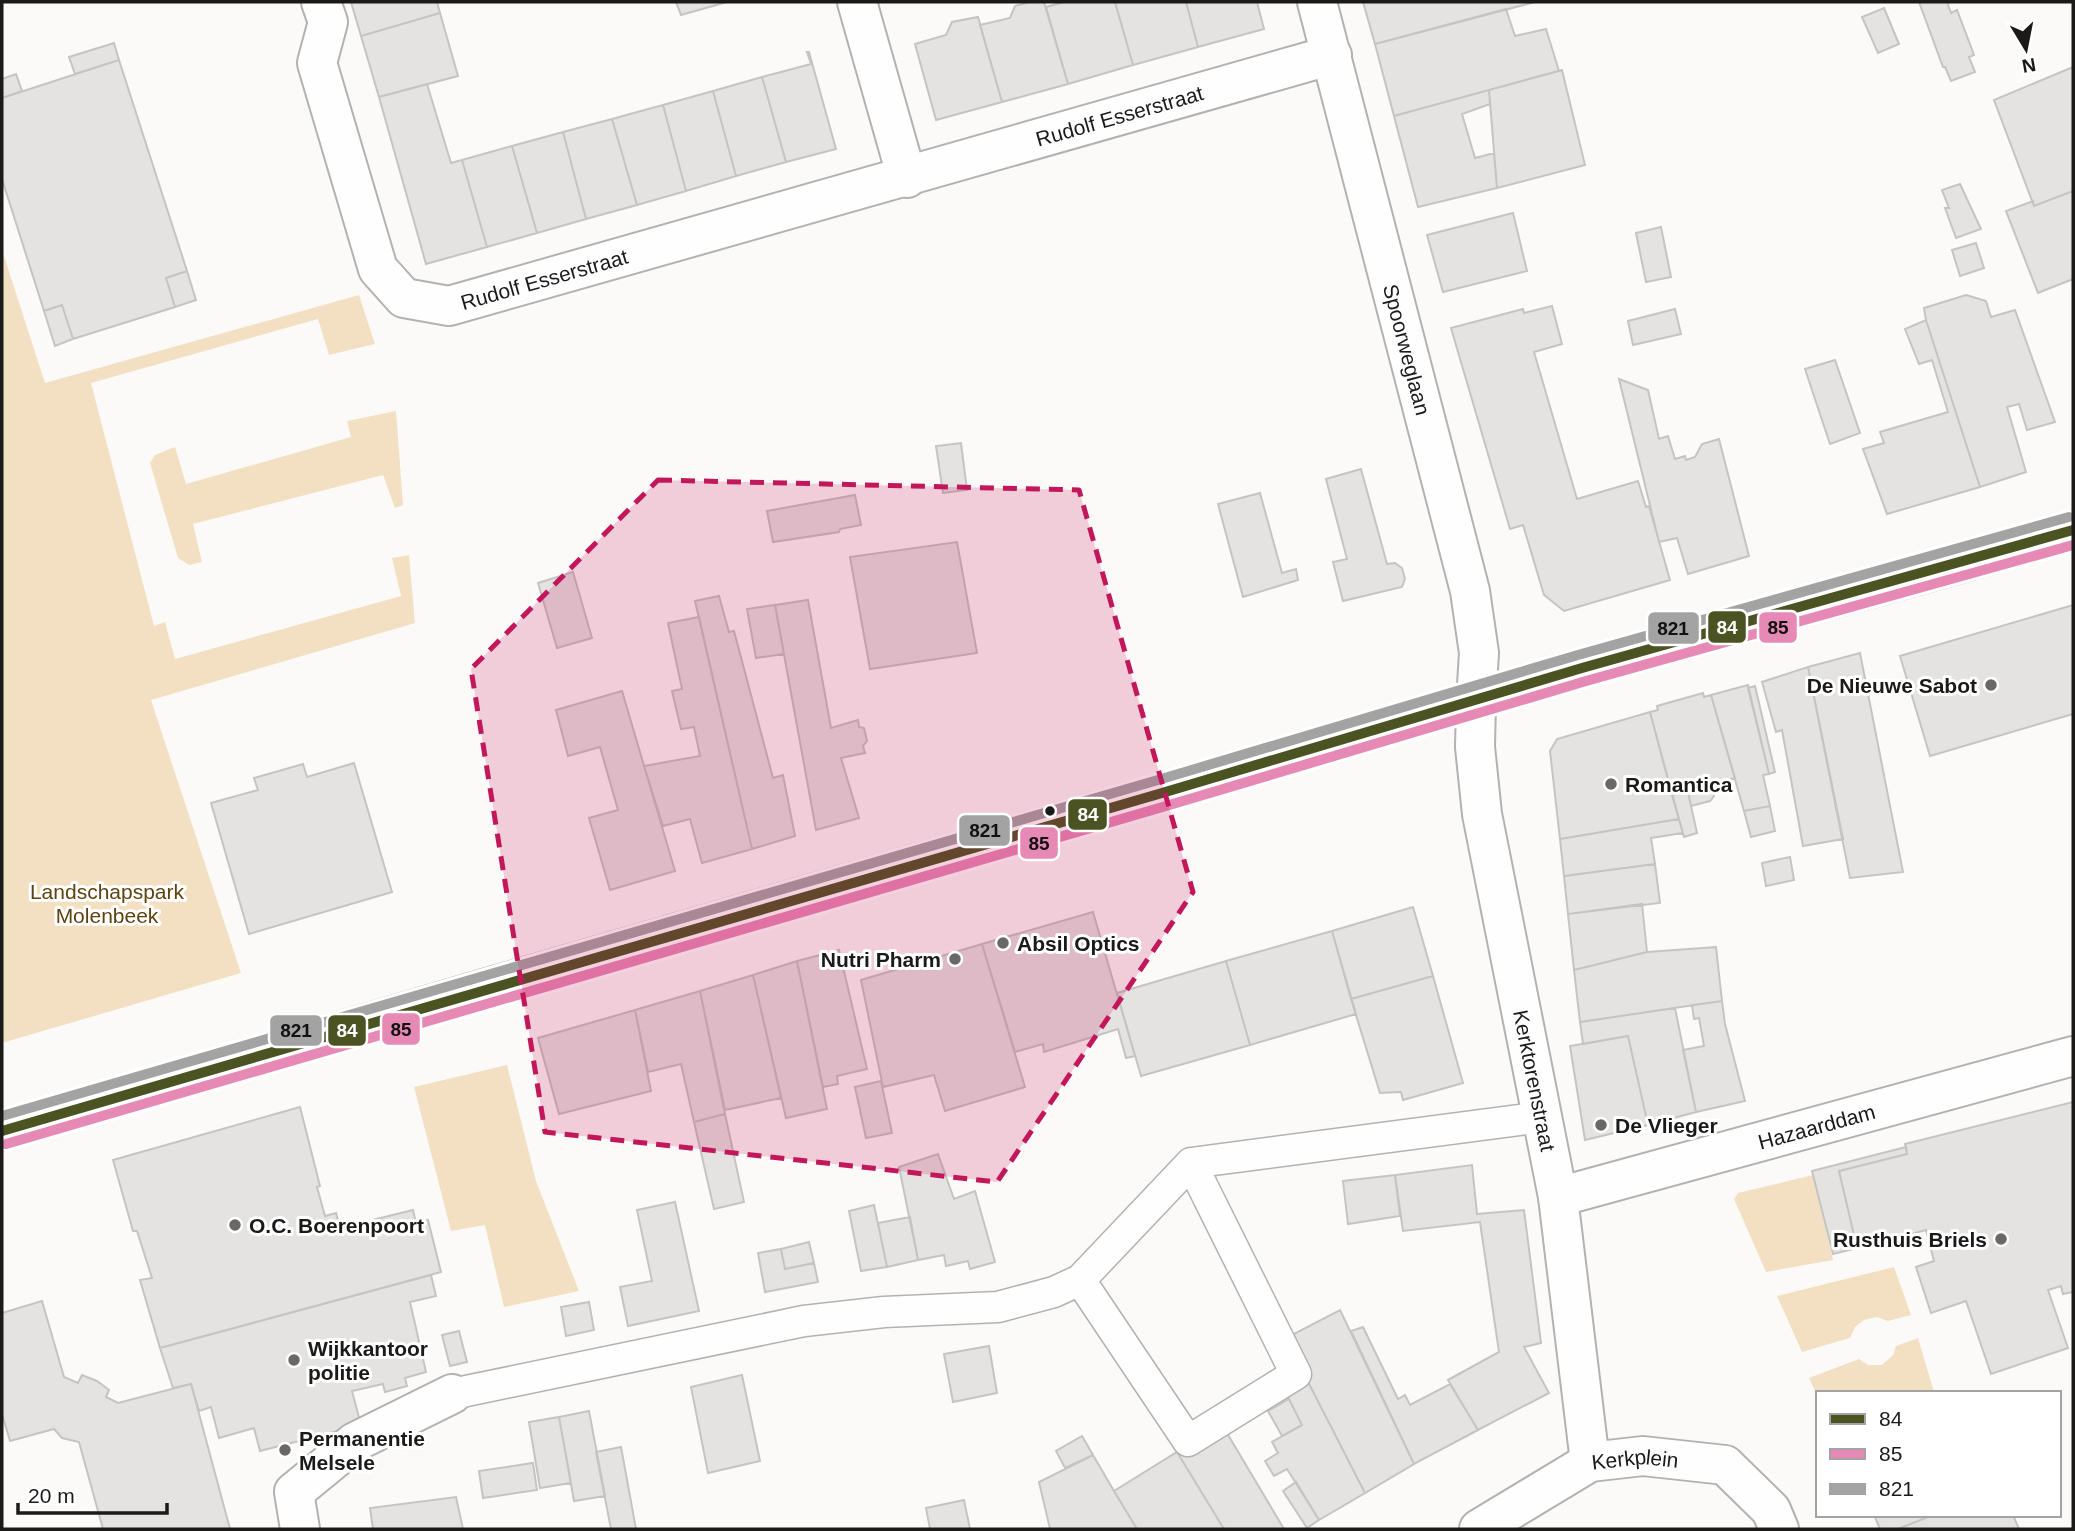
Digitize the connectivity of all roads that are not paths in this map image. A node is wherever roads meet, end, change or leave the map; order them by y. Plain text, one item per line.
1 (321, 2) edge
2 (857, 2) edge
3 (1317, 2) edge
4 (1332, 55) junction
5 (907, 178) junction
6 (2073, 530) edge
7 (1476, 701) junction
8 (2073, 1056) edge
9 (1542, 1117) junction
10 (2, 1131) edge
11 (1191, 1163) junction
12 (1558, 1197) junction
13 (1080, 1280) junction
14 (452, 1394) joint
15 (1590, 1462) junction
16 (300, 1529) edge
17 (1479, 1529) edge
18 (1779, 1529) edge

1 - 5 street, Rudolf Esserstraat
2 - 5 street
3 - 4 street, Spoorweglaan
4 - 5 street, Rudolf Esserstraat
4 - 7 street, Spoorweglaan
6 - 7 main road
7 - 9 street, Kerktorenstraat
7 - 10 main road
8 - 12 street, Hazaarddam
9 - 11 lane
9 - 12 street, Kerktorenstraat
11 - 13 lane
11 - 13 lane
12 - 15 street, Kerktorenstraat
13 - 14 lane
14 - 16 street
15 - 17 street, Kerkplein
15 - 18 street, Kerkplein

